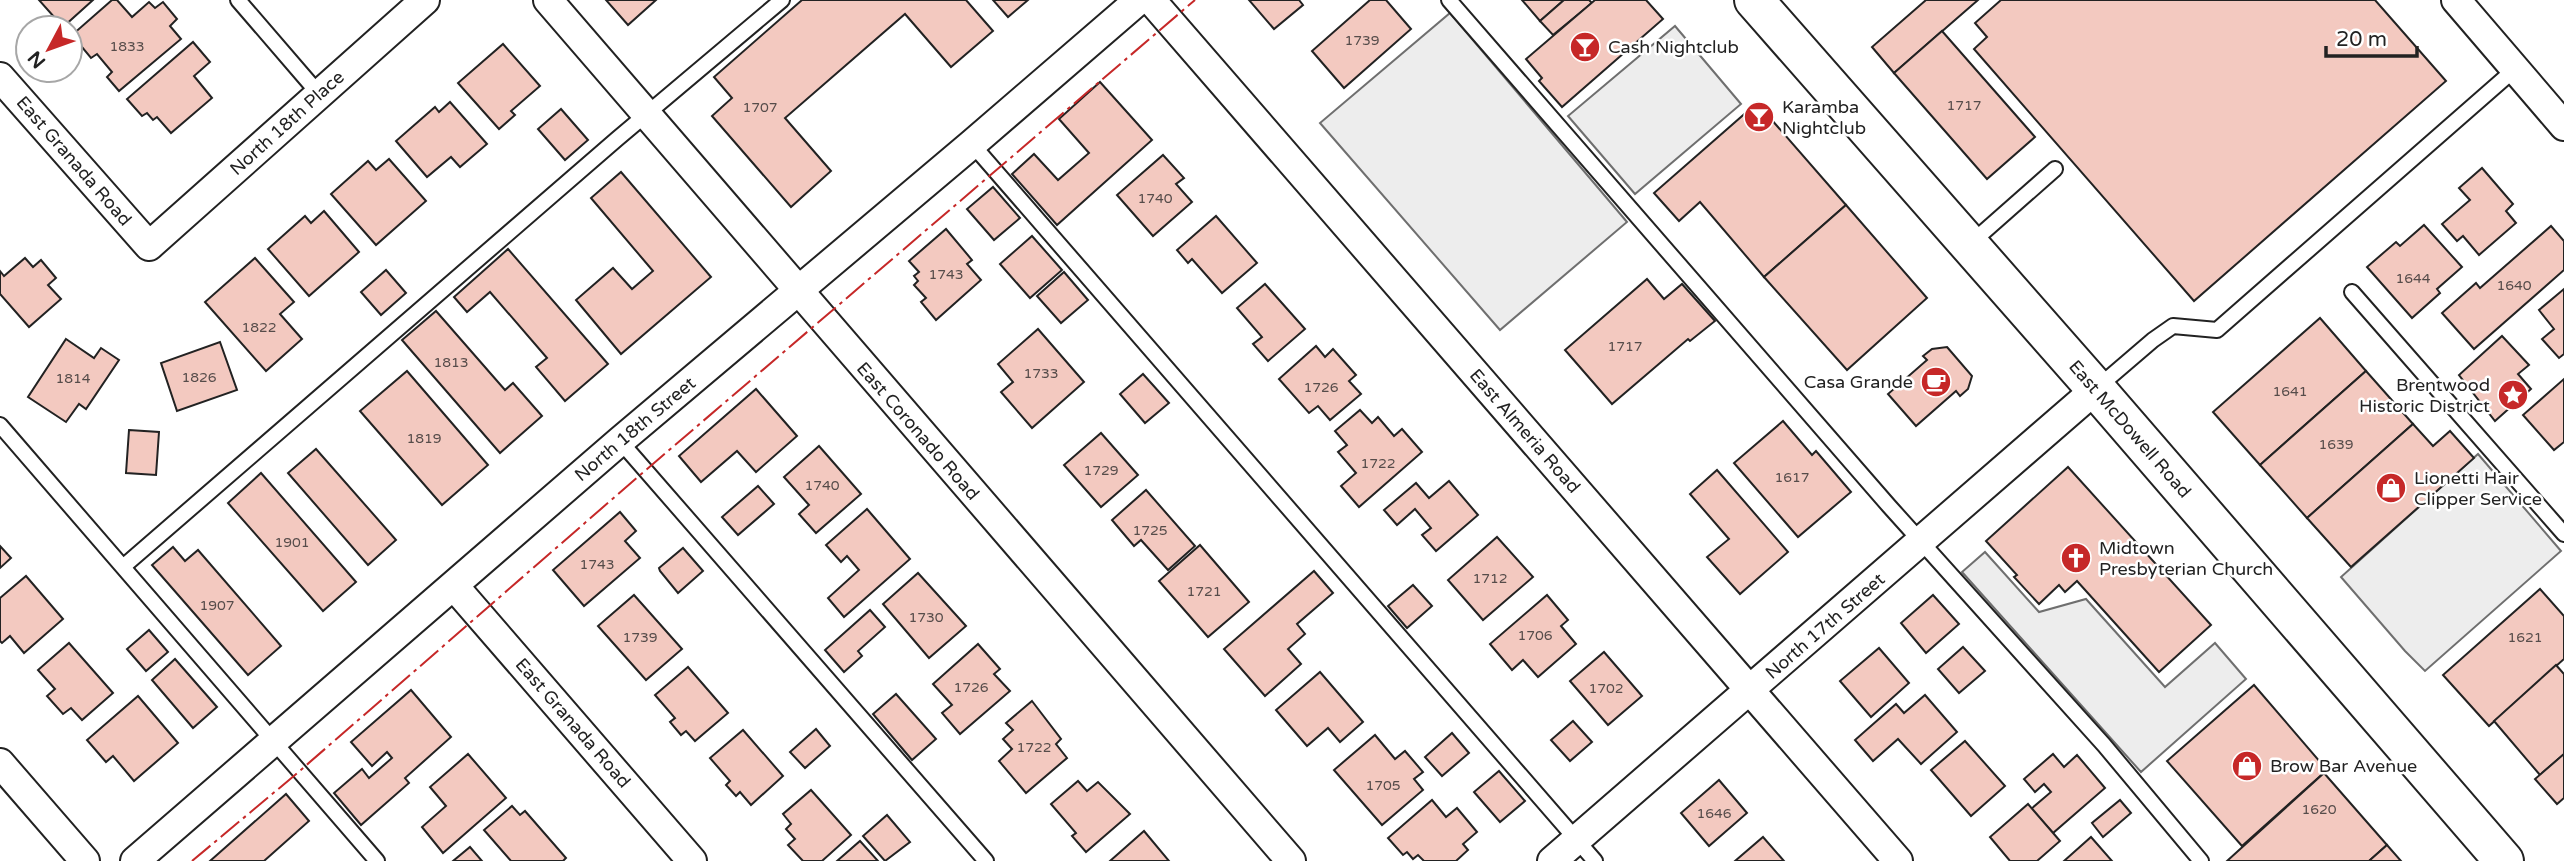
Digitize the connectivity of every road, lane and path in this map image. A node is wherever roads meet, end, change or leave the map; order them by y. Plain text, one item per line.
1 (238, 0) edge
2 (425, 0) edge
3 (548, 0) edge
4 (782, 0) edge
5 (1139, 0) edge
6 (1151, 0) edge
7 (1449, 0) edge
8 (1754, 0) edge
9 (2456, 0) edge
10 (2515, 69) junction
11 (0, 76) edge
12 (319, 93) junction
13 (648, 115) junction
14 (2564, 126) edge
15 (972, 144) junction
16 (2055, 169) dead end
17 (1968, 245) junction
18 (149, 246) joint
19 (797, 292) junction
20 (2352, 292) dead end
21 (2096, 389) junction
22 (0, 425) edge
23 (620, 441) junction
24 (2564, 534) edge
25 (1921, 542) junction
26 (124, 566) junction
27 (454, 586) junction
28 (1750, 691) junction
29 (273, 742) junction
30 (0, 763) edge
31 (1576, 840) junction
32 (85, 861) edge
33 (135, 861) edge
34 (377, 861) edge
35 (692, 861) edge
36 (986, 861) edge
37 (1291, 861) edge
38 (1552, 861) edge
39 (1595, 861) edge
40 (1898, 861) edge
41 (2202, 861) edge
42 (2504, 861) edge

1 - 12 lane
2 - 12 street, North 18th Place
3 - 13 street, East Coronado Road
4 - 13 lane
5 - 15 street, North 18th Street
6 - 28 street, East Almeria Road
7 - 25 lane
8 - 17 main road, East McDowell Road
9 - 10 street
10 - 14 street
10 - 21 lane
11 - 18 street, East Granada Road
12 - 18 street, North 18th Place
13 - 19 street, East Coronado Road
13 - 26 lane
15 - 19 street, North 18th Street
15 - 31 lane
16 - 17 lane
17 - 21 main road, East McDowell Road
19 - 23 street, North 18th Street
19 - 37 street, East Coronado Road
20 - 24 lane
21 - 25 street, North 17th Street
21 - 42 main road, East McDowell Road
22 - 26 lane
23 - 27 street, North 18th Street
23 - 36 lane
25 - 28 street, North 17th Street
25 - 41 lane
26 - 29 lane
27 - 29 street, North 18th Street
27 - 35 street, East Granada Road
28 - 31 street, North 17th Street
28 - 40 street, East Almeria Road
29 - 33 street, North 18th Street
29 - 34 lane
30 - 32 street
31 - 38 street, North 17th Street
31 - 39 lane

